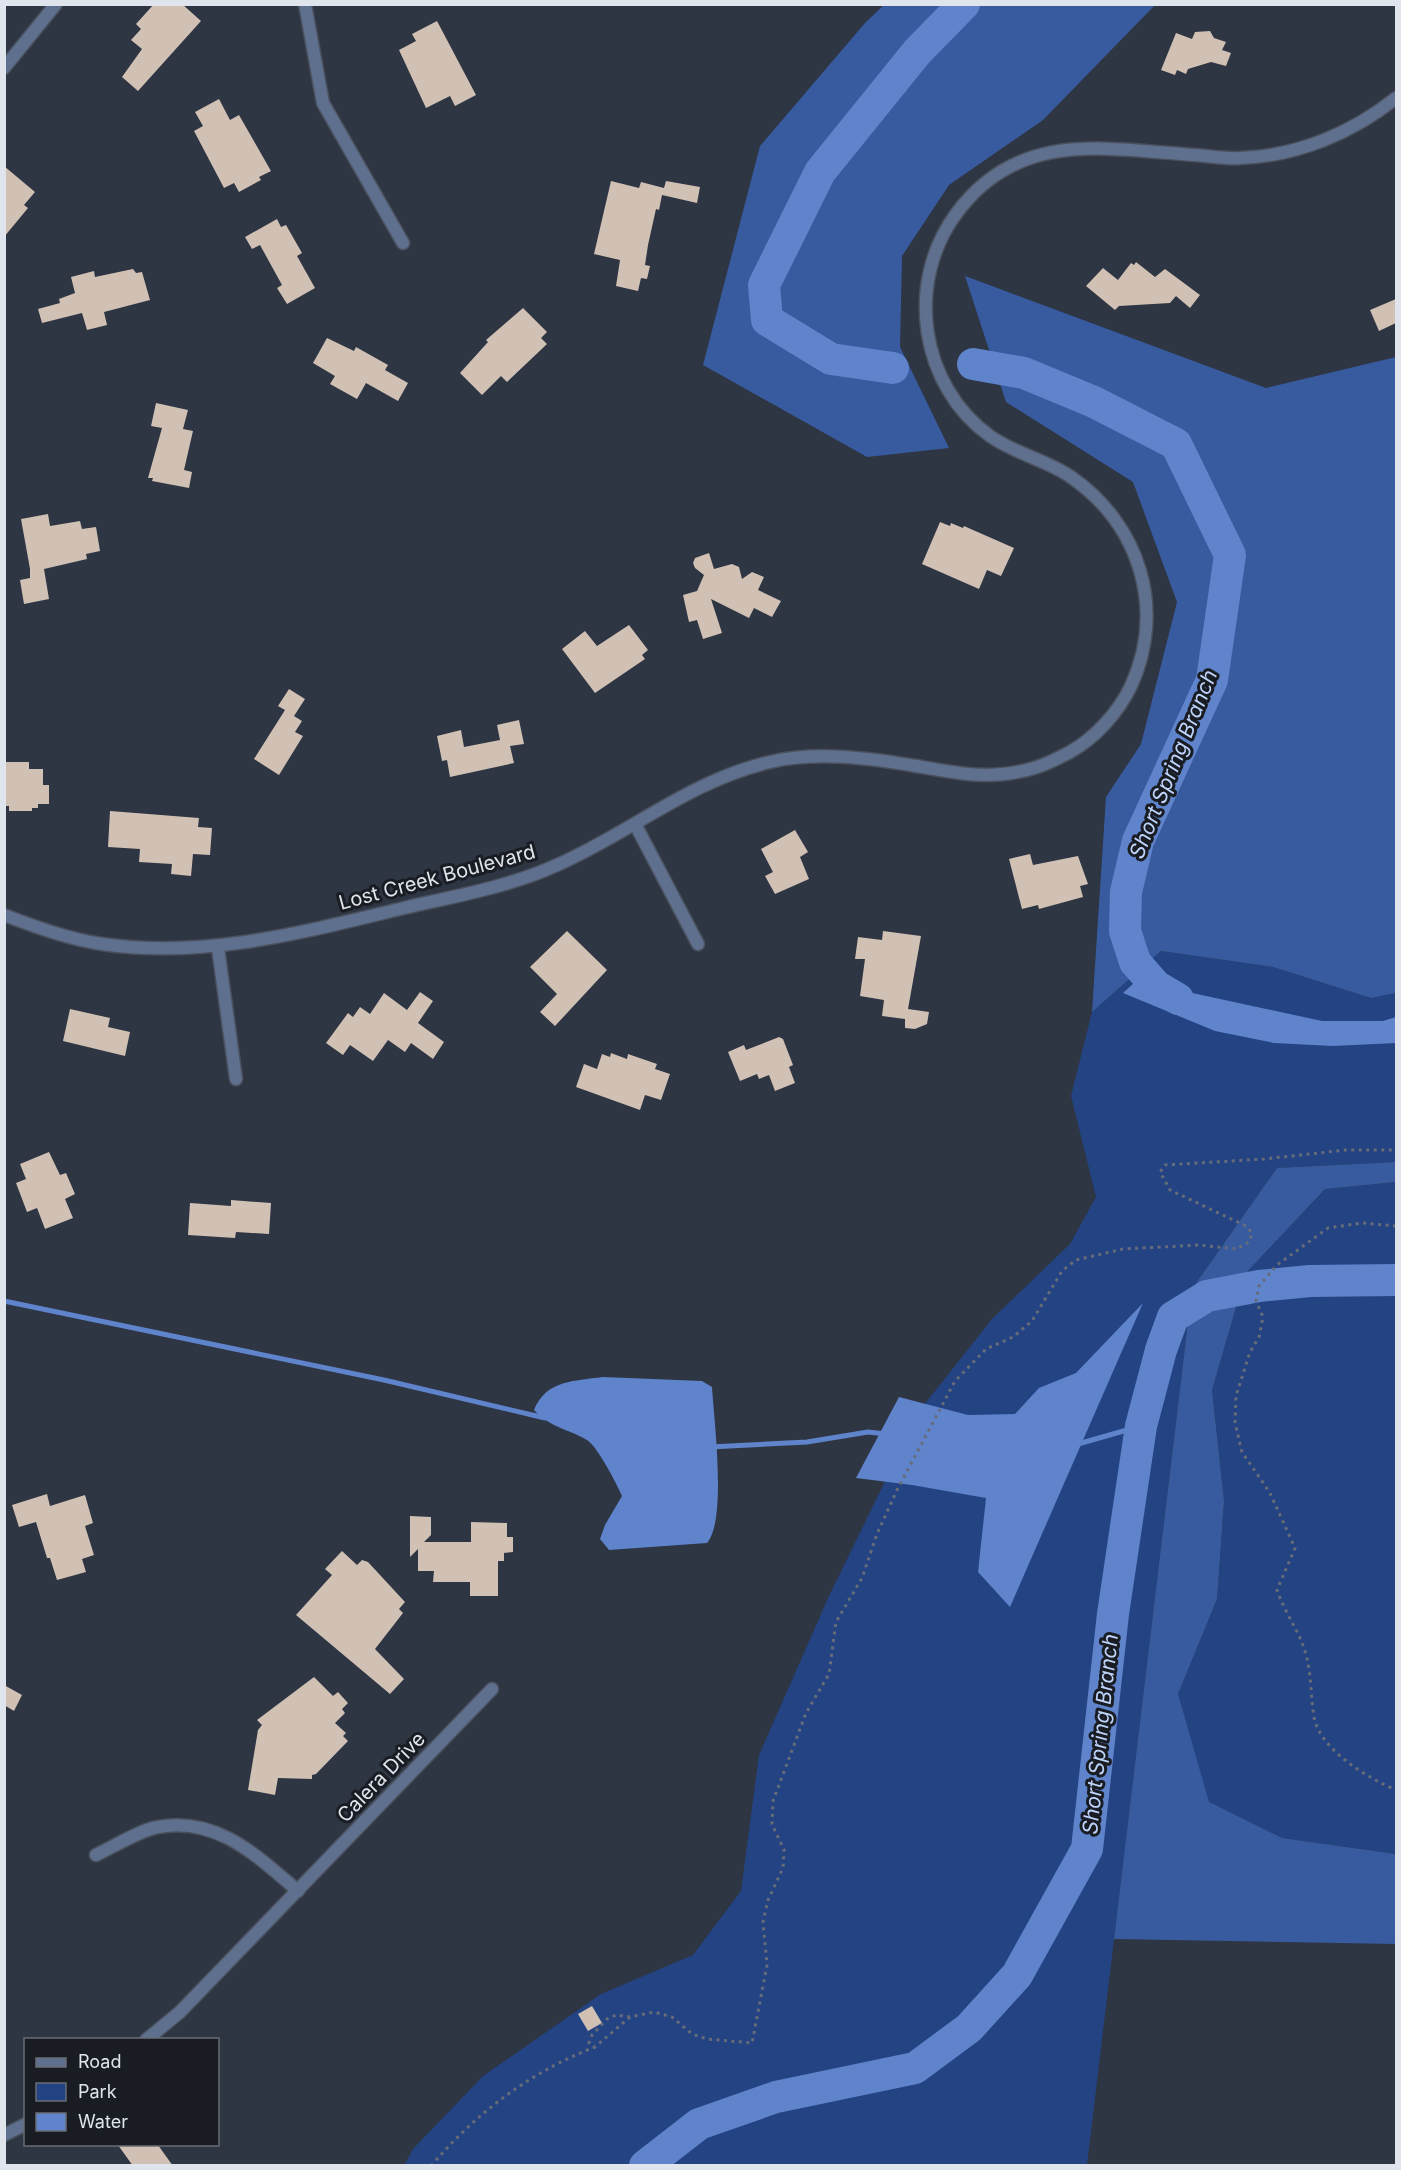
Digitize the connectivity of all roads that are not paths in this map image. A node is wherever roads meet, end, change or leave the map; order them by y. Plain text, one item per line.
1 (57, 4) edge
2 (306, 4) edge
3 (4, 68) edge
4 (1396, 98) edge
5 (1396, 108) edge
6 (1374, 115) junction
7 (403, 243) dead end
8 (635, 824) junction
9 (4, 915) edge
10 (698, 944) dead end
11 (218, 948) junction
12 (236, 1079) dead end
13 (492, 1689) dead end
14 (96, 1855) dead end
15 (298, 1891) junction
16 (149, 2038) edge
17 (24, 2125) edge
18 (4, 2135) edge

1 - 3 street
2 - 7 street
4 - 6 street, Lost Creek Boulevard
5 - 6 street, Lost Creek Boulevard
6 - 8 street, Lost Creek Boulevard
8 - 10 street
8 - 11 street, Lost Creek Boulevard
9 - 11 street, Lost Creek Boulevard
11 - 12 street
13 - 15 street, Calera Drive
14 - 15 street
15 - 16 street, Calera Drive
17 - 18 street

